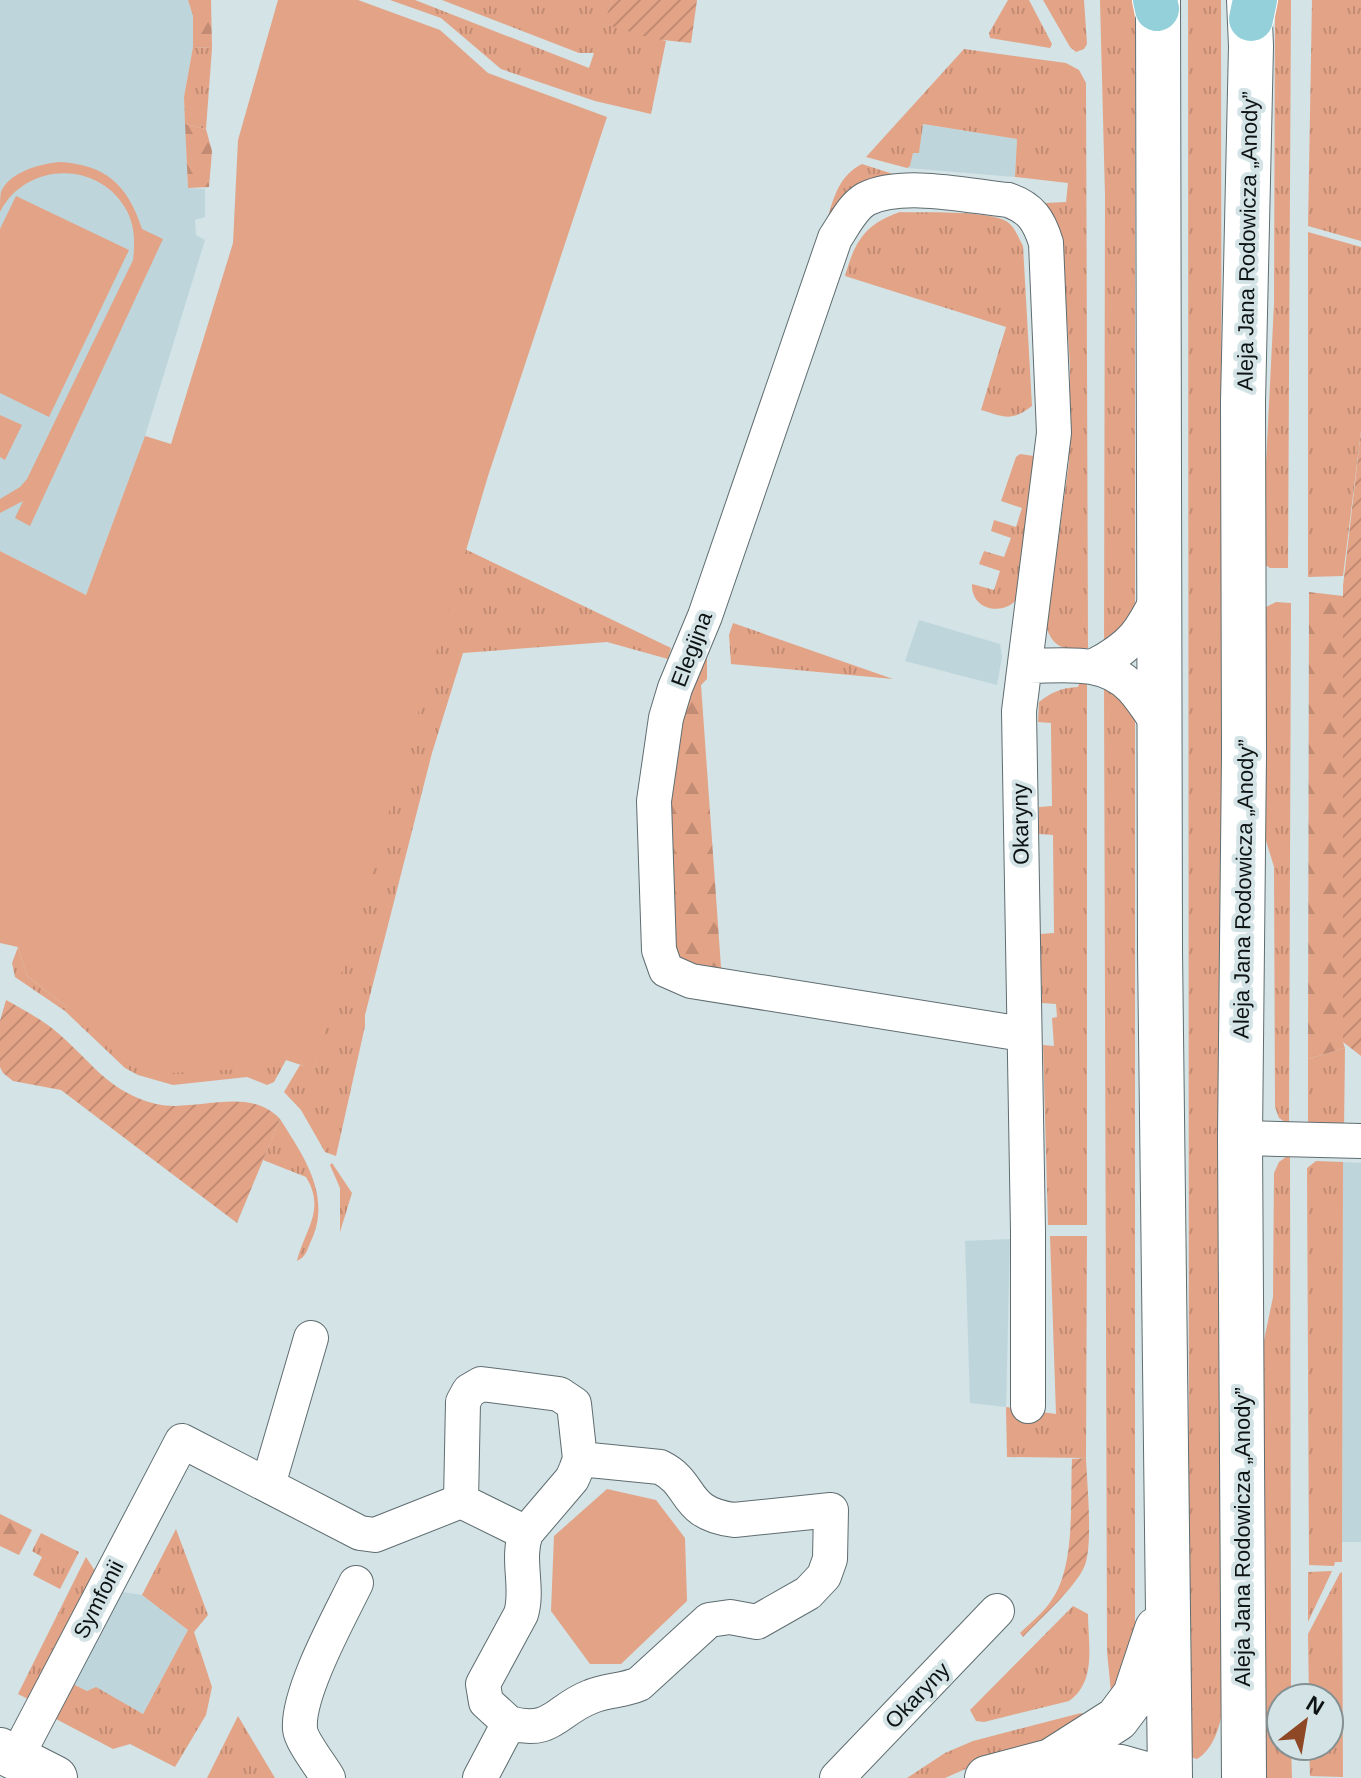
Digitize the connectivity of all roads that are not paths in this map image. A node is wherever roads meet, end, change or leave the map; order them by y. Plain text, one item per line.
1 (1157, 3) edge
2 (1251, 6) edge
3 (1046, 243) joint
4 (1160, 594) junction
5 (1026, 666) junction
6 (1094, 666) junction
7 (1161, 728) junction
8 (1023, 1034) junction
9 (1240, 1138) junction
10 (1361, 1141) edge
11 (311, 1338) dead end
12 (1028, 1406) dead end
13 (580, 1459) junction
14 (268, 1485) junction
15 (461, 1501) junction
16 (526, 1533) junction
17 (356, 1583) dead end
18 (1169, 1588) junction
19 (997, 1611) dead end
20 (509, 1723) junction
21 (8, 1754) edge
22 (1051, 1761) junction
23 (55, 1778) edge
24 (328, 1778) edge
25 (480, 1778) edge
26 (837, 1778) edge
27 (987, 1778) edge
28 (1159, 1778) edge
29 (1170, 1778) edge
30 (1244, 1778) edge

1 - 4 main road
2 - 9 main road, Aleja Jana Rodowicza „Anody”
3 - 5 street, Okaryny
3 - 8 street, Elegijna
4 - 6 street
4 - 7 main road
5 - 6 street
5 - 8 street, Okaryny
6 - 7 street
7 - 18 main road
8 - 12 street, Okaryny
9 - 10 street
9 - 30 main road, Aleja Jana Rodowicza „Anody”
11 - 14 street
13 - 15 street
13 - 16 street
13 - 20 street
14 - 15 street
14 - 21 street, Symfonii
15 - 16 street
16 - 20 street
17 - 24 street
18 - 22 main road
18 - 29 main road
19 - 26 street, Okaryny
20 - 25 street
21 - 23 main road
22 - 27 main road
22 - 28 main road

